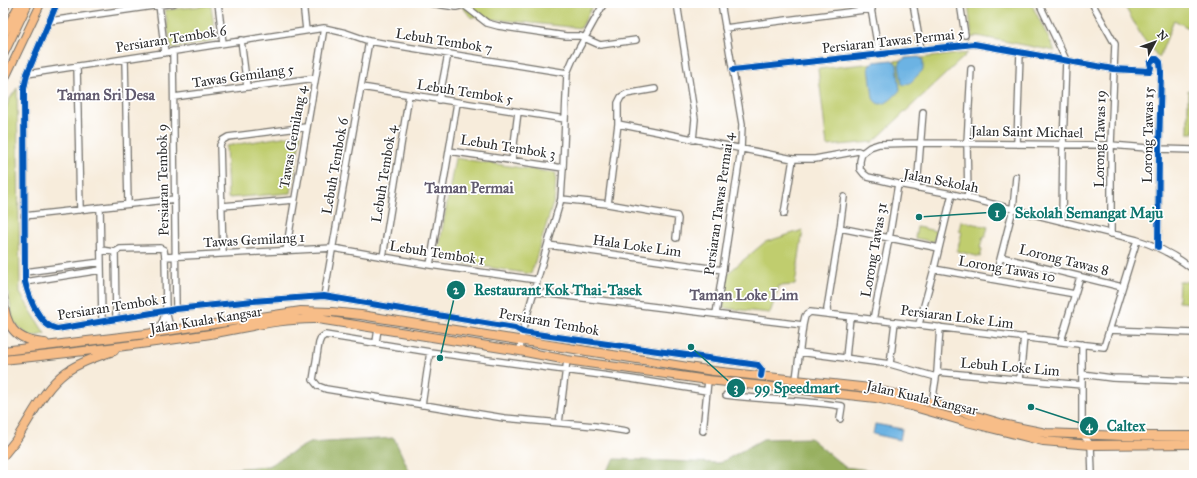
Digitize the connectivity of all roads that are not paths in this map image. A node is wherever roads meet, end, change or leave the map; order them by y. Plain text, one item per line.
1 (20, 3) edge
2 (28, 3) edge
3 (41, 3) edge
4 (57, 3) edge
5 (170, 3) edge
6 (218, 3) edge
7 (303, 3) edge
8 (429, 3) edge
9 (604, 3) edge
10 (677, 3) edge
11 (721, 3) edge
12 (913, 3) edge
13 (960, 3) edge
14 (1038, 3) edge
15 (1092, 3) edge
16 (158, 5) junction
17 (871, 6) edge
18 (50, 21) junction
19 (321, 28) junction
20 (725, 28) junction
21 (306, 30) junction
22 (966, 35) dead end
23 (3, 36) edge
24 (585, 38) junction
25 (241, 40) junction
26 (636, 40) dead end
27 (369, 41) junction
28 (223, 43) junction
29 (921, 50) junction
30 (173, 51) junction
31 (1020, 52) junction
32 (165, 53) junction
33 (448, 54) junction
34 (879, 54) junction
35 (3, 55) edge
36 (124, 59) junction
37 (1066, 60) junction
38 (77, 66) junction
39 (971, 69) dead end
40 (1113, 69) junction
41 (733, 70) junction
42 (1161, 72) joint
43 (567, 73) junction
44 (27, 74) junction
45 (315, 78) junction
46 (3, 83) edge
47 (247, 87) junction
48 (361, 87) junction
49 (655, 89) dead end
50 (409, 95) junction
51 (174, 97) junction
52 (439, 100) junction
53 (457, 103) junction
54 (518, 112) junction
55 (923, 112) dead end
56 (565, 120) junction
57 (618, 124) junction
58 (306, 127) junction
59 (693, 140) junction
60 (920, 142) junction
61 (967, 144) junction
62 (1017, 144) junction
63 (1063, 145) junction
64 (1111, 146) junction
65 (1159, 149) junction
66 (741, 150) junction
67 (1194, 150) edge
68 (449, 151) junction
69 (859, 152) junction
70 (793, 159) junction
71 (512, 160) junction
72 (564, 168) junction
73 (1016, 177) dead end
74 (898, 184) junction
75 (918, 188) junction
76 (952, 194) junction
77 (844, 197) dead end
78 (175, 198) junction
79 (968, 198) junction
80 (561, 199) junction
81 (294, 200) junction
82 (128, 204) junction
83 (608, 204) junction
84 (222, 206) junction
85 (100, 208) junction
86 (1013, 209) junction
87 (80, 210) junction
88 (784, 214) dead end
89 (24, 216) junction
90 (1062, 221) junction
91 (840, 228) junction
92 (1111, 234) junction
93 (676, 238) dead end
94 (889, 239) junction
95 (1137, 240) junction
96 (548, 244) junction
97 (1158, 247) junction
98 (333, 248) junction
99 (939, 248) junction
100 (101, 250) junction
101 (286, 250) junction
102 (115, 252) junction
103 (223, 254) junction
104 (165, 257) junction
105 (176, 257) junction
106 (383, 257) junction
107 (1001, 257) junction
108 (101, 262) junction
109 (430, 266) junction
110 (934, 269) junction
111 (101, 270) junction
112 (723, 270) junction
113 (1194, 270) edge
114 (25, 272) junction
115 (1080, 276) junction
116 (995, 279) junction
117 (537, 280) junction
118 (25, 282) junction
119 (1122, 287) junction
120 (534, 292) junction
121 (1075, 294) junction
122 (3, 296) edge
123 (324, 296) junction
124 (176, 309) junction
125 (166, 311) junction
126 (716, 314) junction
127 (828, 314) junction
128 (361, 315) junction
129 (850, 317) junction
130 (116, 318) junction
131 (873, 320) junction
132 (102, 321) junction
133 (398, 321) junction
134 (895, 322) junction
135 (919, 324) junction
136 (803, 325) junction
137 (940, 327) junction
138 (378, 329) junction
139 (180, 330) junction
140 (1109, 330) junction
141 (1194, 333) edge
142 (146, 334) junction
143 (522, 336) junction
144 (1024, 337) junction
145 (1061, 341) junction
146 (376, 342) junction
147 (62, 344) junction
148 (1082, 344) junction
149 (124, 346) junction
150 (3, 351) edge
151 (520, 351) junction
152 (430, 352) junction
153 (799, 352) junction
154 (846, 358) junction
155 (3, 360) edge
156 (567, 360) junction
157 (890, 364) junction
158 (566, 370) junction
159 (936, 374) junction
160 (1082, 374) junction
161 (708, 380) junction
162 (796, 380) junction
163 (1020, 380) junction
164 (1194, 381) edge
165 (738, 384) junction
166 (1082, 385) junction
167 (707, 391) junction
168 (822, 393) junction
169 (726, 395) dead end
170 (735, 396) junction
171 (820, 403) junction
172 (932, 403) junction
173 (422, 405) junction
174 (840, 419) dead end
175 (559, 423) junction
176 (703, 430) dead end
177 (626, 431) dead end
178 (1083, 435) junction
179 (1194, 436) edge
180 (1194, 444) edge
181 (1091, 445) junction
182 (3, 456) edge
183 (1092, 475) edge

1 - 23 highway
2 - 35 highway
3 - 46 main road
4 - 18 street, Persiaran Tembok 1
5 - 16 street
6 - 28 street
7 - 21 street
8 - 24 street
9 - 24 street
10 - 59 street
11 - 20 street, Persiaran Tawas Permai 4
12 - 29 street
13 - 22 street
14 - 37 street
15 - 40 street, Lorong Tawas 19
16 - 18 street
16 - 32 street
17 - 20 street
17 - 34 street
18 - 44 street, Persiaran Tembok 1
19 - 21 street, Persiaran Tembok 6
19 - 27 street, Lebuh Tembok 7
19 - 45 street, Tawas Gemilang 4
20 - 41 street, Persiaran Tawas Permai 4
21 - 25 street, Persiaran Tembok 6
24 - 26 street
24 - 43 street
25 - 28 street, Persiaran Tembok 6
25 - 47 street
27 - 33 street, Lebuh Tembok 7
27 - 48 street, Lebuh Tembok 6
28 - 30 street, Persiaran Tembok 6
29 - 31 street, Persiaran Tawas Permai 5
29 - 34 street, Persiaran Tawas Permai 5
30 - 32 street, Persiaran Tembok 6
30 - 51 street, Persiaran Tembok 9
31 - 37 street, Persiaran Tawas Permai 5
31 - 62 street
32 - 36 street, Persiaran Tembok 6
33 - 43 street, Lebuh Tembok 7
33 - 52 street
34 - 41 street, Persiaran Tawas Permai 5
36 - 38 street, Persiaran Tembok 6
36 - 82 street
37 - 40 street, Persiaran Tawas Permai 5
37 - 63 street
38 - 44 street, Persiaran Tembok 6
38 - 87 street
39 - 61 street
40 - 42 street, Persiaran Tawas Permai 5
40 - 64 street, Lorong Tawas 19
41 - 66 street, Persiaran Tawas Permai 4
42 - 65 street, Lorong Tawas 15
43 - 56 street
44 - 89 street, Persiaran Tembok 1
45 - 47 street, Tawas Gemilang 5
45 - 58 street, Tawas Gemilang 4
47 - 51 street, Tawas Gemilang 5
48 - 50 street, Lebuh Tembok 5
48 - 98 street, Lebuh Tembok 6
49 - 57 street
50 - 52 street, Lebuh Tembok 5
50 - 106 street, Lebuh Tembok 4
51 - 78 street, Persiaran Tembok 9
52 - 53 street, Lebuh Tembok 5
53 - 54 street, Lebuh Tembok 5
53 - 68 street
54 - 56 street, Lebuh Tembok 5
54 - 71 street
55 - 60 street
56 - 72 street
57 - 59 street, Jalan Saint Michael
57 - 83 street
58 - 81 street, Tawas Gemilang 4
58 - 84 street
59 - 66 street, Jalan Saint Michael
60 - 61 street, Jalan Saint Michael
60 - 69 street, Jalan Saint Michael
60 - 75 street
61 - 62 street, Jalan Saint Michael
61 - 79 street
62 - 63 street, Jalan Saint Michael
63 - 64 street, Jalan Saint Michael
63 - 90 street
64 - 65 street, Jalan Saint Michael
64 - 92 street, Lorong Tawas 19
65 - 67 street, Jalan Saint Michael
65 - 97 street, Lorong Tawas 15
66 - 70 street, Jalan Saint Michael
66 - 112 street, Persiaran Tawas Permai 4
68 - 71 street, Lebuh Tembok 3
68 - 109 street
69 - 70 street, Jalan Saint Michael
69 - 74 street, Jalan Sekolah
70 - 88 street
71 - 72 street, Lebuh Tembok 3
72 - 80 street
73 - 86 street
74 - 75 street, Jalan Sekolah
74 - 94 street, Lorong Tawas 31
75 - 76 street, Jalan Sekolah
76 - 79 street, Jalan Sekolah
76 - 99 street
77 - 91 street
78 - 82 street
78 - 105 street, Persiaran Tembok 9
79 - 86 street, Jalan Sekolah
80 - 83 street
80 - 96 street
81 - 84 street
81 - 101 street, Tawas Gemilang 4
82 - 85 street
83 - 93 street
84 - 103 street
85 - 87 street
85 - 100 street
86 - 90 street, Jalan Sekolah
86 - 107 street
87 - 89 street
89 - 114 street, Persiaran Tembok 1
90 - 92 street, Jalan Sekolah
91 - 94 street
91 - 127 street
92 - 95 street, Jalan Sekolah
94 - 99 street
94 - 131 street, Lorong Tawas 31
95 - 97 street, Jalan Sekolah
95 - 119 street
96 - 112 street, Hala Loke Lim
96 - 117 street
97 - 113 street, Jalan Sekolah
98 - 101 street, Tawas Gemilang 1
98 - 106 street, Lebuh Tembok 1
98 - 123 street, Lebuh Tembok 6
99 - 110 street
100 - 102 street
100 - 108 street
101 - 103 street, Tawas Gemilang 1
102 - 104 street
102 - 130 street
103 - 105 street, Tawas Gemilang 1
104 - 105 street, Tawas Gemilang 1
104 - 125 street
105 - 124 street, Persiaran Tembok 9
106 - 109 street, Lebuh Tembok 1
107 - 115 street, Lorong Tawas 8
107 - 116 street
108 - 111 street
108 - 114 street
109 - 117 street, Lebuh Tembok 1
110 - 116 street, Lorong Tawas 10
110 - 135 street
111 - 118 street
111 - 132 street
112 - 126 street, Persiaran Tawas Permai 4
114 - 118 street, Persiaran Tembok 1
115 - 119 street, Lorong Tawas 8
115 - 121 street
116 - 121 street, Lorong Tawas 10
117 - 120 street
118 - 132 street, Persiaran Tembok 1
119 - 140 street
120 - 126 street
120 - 143 street
121 - 145 street
122 - 147 highway
123 - 124 street, Persiaran Tembok 1
123 - 143 street, Persiaran Tembok
124 - 125 street, Persiaran Tembok 1
125 - 130 street, Persiaran Tembok 1
125 - 139 street
125 - 142 street
126 - 136 street
127 - 129 street, Persiaran Loke Lim
127 - 136 street, Persiaran Loke Lim
128 - 133 highway, Jalan Kuala Kangsar
128 - 138 highway
128 - 139 highway, Jalan Kuala Kangsar
129 - 131 street, Persiaran Loke Lim
129 - 154 street
130 - 132 street, Persiaran Tembok 1
131 - 134 street, Persiaran Loke Lim
133 - 138 highway
133 - 143 highway, Jalan Kuala Kangsar
134 - 135 street, Persiaran Loke Lim
134 - 157 street
135 - 137 street, Persiaran Loke Lim
136 - 153 street
137 - 144 street, Persiaran Loke Lim
137 - 159 street
138 - 146 street
138 - 149 highway, Jalan Kuala Kangsar
138 - 151 highway, Jalan Kuala Kangsar
139 - 142 highway, Jalan Kuala Kangsar
140 - 141 street
140 - 148 street, Persiaran Loke Lim
142 - 147 highway, Jalan Kuala Kangsar
143 - 151 street
143 - 162 highway, Jalan Kuala Kangsar
144 - 145 street, Persiaran Loke Lim
144 - 163 street
145 - 148 street, Persiaran Loke Lim
146 - 152 street
146 - 173 street
147 - 150 highway, Jalan Kuala Kangsar
148 - 160 street
149 - 155 highway, Jalan Kuala Kangsar
149 - 182 highway
151 - 156 highway, Jalan Kuala Kangsar
152 - 158 street
152 - 173 street
153 - 154 street, Lebuh Loke Lim
153 - 162 street
154 - 157 street, Lebuh Loke Lim
156 - 158 street
156 - 161 highway, Jalan Kuala Kangsar
157 - 159 street, Lebuh Loke Lim
158 - 167 street
158 - 175 street
159 - 163 street, Lebuh Loke Lim
159 - 172 street
160 - 164 street
160 - 166 street
161 - 165 highway, Jalan Kuala Kangsar
161 - 167 street
162 - 172 highway, Jalan Kuala Kangsar
163 - 166 street, Lebuh Loke Lim
165 - 168 highway, Jalan Kuala Kangsar
165 - 170 street
166 - 178 street
167 - 176 street
168 - 171 street
168 - 181 highway, Jalan Kuala Kangsar
169 - 170 street
170 - 171 street
171 - 174 street
172 - 178 highway, Jalan Kuala Kangsar
173 - 175 street
175 - 177 street
178 - 179 highway, Jalan Kuala Kangsar
178 - 181 street
180 - 181 highway, Jalan Kuala Kangsar
181 - 183 street

